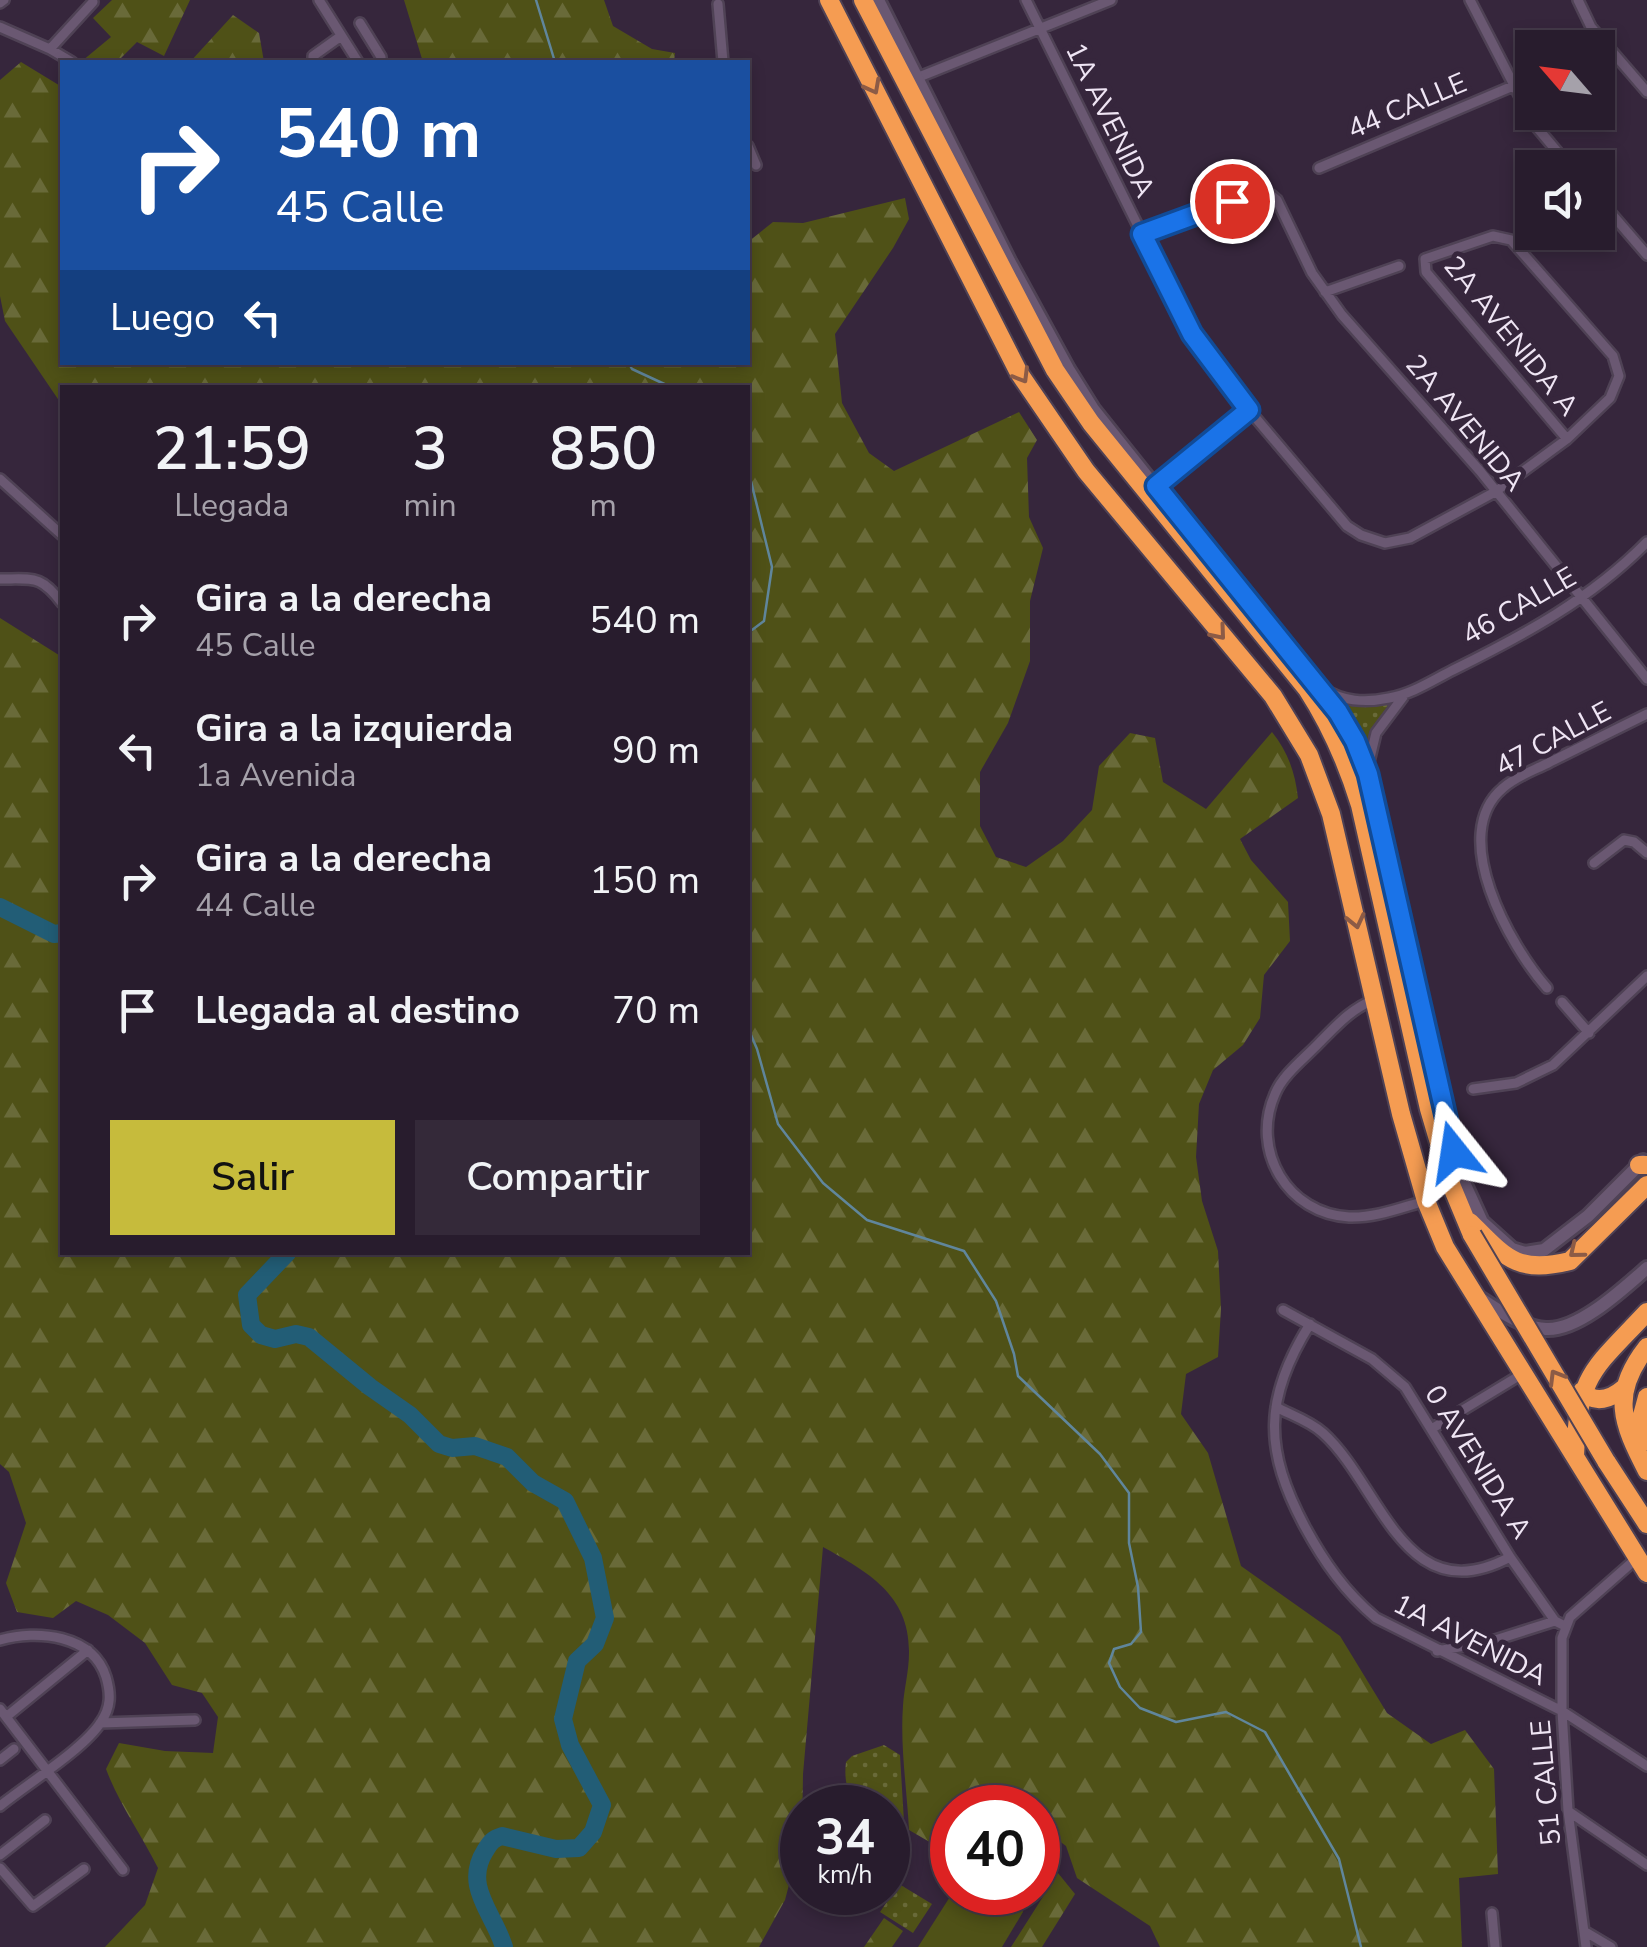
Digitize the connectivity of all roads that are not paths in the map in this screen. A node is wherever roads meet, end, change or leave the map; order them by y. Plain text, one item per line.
1 (319, 0) edge
2 (828, 0) edge
3 (863, 0) edge
4 (878, 0) edge
5 (1026, 0) edge
6 (1111, 0) edge
7 (1470, 0) edge
8 (1578, 0) edge
9 (720, 1) edge
10 (93, 2) edge
11 (360, 23) dead end
12 (0, 27) edge
13 (1040, 28) junction
14 (341, 36) junction
15 (50, 48) junction
16 (69, 60) edge
17 (312, 60) edge
18 (357, 60) edge
19 (381, 60) edge
20 (724, 60) edge
21 (911, 81) junction
22 (1513, 86) junction
23 (1647, 92) edge
24 (1556, 150) edge
25 (750, 151) edge
26 (756, 165) dead end
27 (1319, 168) dead end
28 (1615, 218) edge
29 (1142, 234) junction
30 (1647, 255) edge
31 (1009, 261) junction
32 (1400, 266) dead end
33 (1325, 292) junction
34 (1026, 318) junction
35 (1249, 410) junction
36 (1566, 440) junction
37 (0, 480) edge
38 (1156, 486) junction
39 (1494, 492) junction
40 (60, 534) edge
41 (1647, 542) edge
42 (0, 580) edge
43 (1582, 599) junction
44 (60, 600) edge
45 (1647, 678) edge
46 (1316, 684) junction
47 (1404, 695) junction
48 (1647, 714) edge
49 (1368, 778) junction
50 (1360, 805) junction
51 (1647, 853) edge
52 (1594, 863) dead end
53 (1647, 976) edge
54 (1547, 988) dead end
55 (1374, 1000) junction
56 (1562, 1002) dead end
57 (1589, 1033) junction
58 (1473, 1090) dead end
59 (1644, 1162) edge
60 (1647, 1185) edge
61 (1426, 1200) junction
62 (1483, 1233) junction
63 (1647, 1268) edge
64 (1471, 1292) junction
65 (1283, 1310) dead end
66 (1647, 1312) edge
67 (1310, 1324) junction
68 (1647, 1348) edge
69 (1522, 1374) junction
70 (1624, 1388) junction
71 (1582, 1391) junction
72 (1647, 1397) edge
73 (1276, 1407) junction
74 (1433, 1428) junction
75 (1647, 1440) edge
76 (1575, 1458) junction
77 (1647, 1471) edge
78 (1647, 1524) edge
79 (1510, 1557) junction
80 (1642, 1565) edge
81 (1554, 1621) junction
82 (1567, 1621) junction
83 (0, 1640) edge
84 (88, 1650) junction
85 (1437, 1651) junction
86 (1562, 1711) junction
87 (3, 1713) edge
88 (196, 1720) dead end
89 (100, 1724) junction
90 (14, 1750) dead end
91 (0, 1760) edge
92 (1647, 1766) edge
93 (47, 1769) junction
94 (0, 1806) edge
95 (1568, 1811) junction
96 (45, 1820) dead end
97 (0, 1855) edge
98 (1647, 1865) edge
99 (0, 1868) edge
100 (84, 1869) dead end
101 (123, 1870) dead end
102 (1492, 1912) dead end
103 (1584, 1931) junction
104 (1496, 1947) edge
105 (1586, 1947) edge
106 (1610, 1947) edge

1 - 14 street
2 -> 55 highway
3 - 21 highway
4 - 21 street
5 - 13 street, 1A AVENIDA
6 - 13 street
7 - 22 street
8 - 23 street
9 - 20 street
10 - 15 street
11 - 19 street
12 - 15 street
13 - 21 street
13 - 29 street, 1A AVENIDA
14 - 17 street
14 - 18 street
15 - 16 street
21 - 31 street
21 - 34 highway
22 - 24 street
22 - 27 street, 44 CALLE
25 - 26 street
28 - 30 street
29 - 33 street, 2A AVENIDA
29 - 35 street, 1A AVENIDA
31 - 34 highway
31 - 38 street
32 - 33 street
33 - 39 street, 2A AVENIDA
34 - 50 highway
35 - 38 street
35 - 39 street, 1A AVENIDA
36 - 36 street, 2A AVENIDA A
36 - 39 street
37 - 40 street
38 - 46 street
39 - 43 street, 2A AVENIDA
41 - 43 street, 46 CALLE
42 - 44 street
43 - 45 street, 2A AVENIDA
43 - 47 street, 46 CALLE
46 - 47 street, 46 CALLE
46 - 49 street
47 - 49 street, 46 CALLE
48 - 54 street, 47 CALLE
49 - 50 highway
49 - 62 street
50 - 62 highway
51 - 52 street
53 - 57 street
55 - 61 highway
55 - 61 street
56 - 57 street
57 - 58 street
59 - 62 street
60 -> 62 highway
61 - 64 highway
78 -> 62 highway, bridge
63 - 64 street
64 - 69 highway
65 - 67 street, 0 AVENIDA A
66 - 71 highway
67 - 73 street
67 - 74 street, 0 AVENIDA A
68 - 70 highway
69 - 74 street
69 - 76 highway
70 - 71 highway
70 - 77 highway
71 - 76 highway
72 - 75 highway
73 - 79 street
73 - 85 street, 1A AVENIDA
74 - 79 street, 0 AVENIDA A
76 - 80 highway
79 - 81 street, 0 AVENIDA A
80 - 82 street
81 - 82 street
81 - 85 street
82 - 86 street, 51 CALLE
83 - 84 street
84 - 87 street
84 - 89 street
85 - 86 street, 1A AVENIDA
86 - 92 street, 1A AVENIDA
86 - 95 street, 51 CALLE
87 - 93 street
88 - 89 street
89 - 93 street
90 - 91 street
93 - 94 street
93 - 101 street
95 - 98 street
95 - 103 street, 51 CALLE
96 - 97 street
99 - 100 street
102 - 104 street
103 - 105 street, 51 CALLE
103 - 106 street

